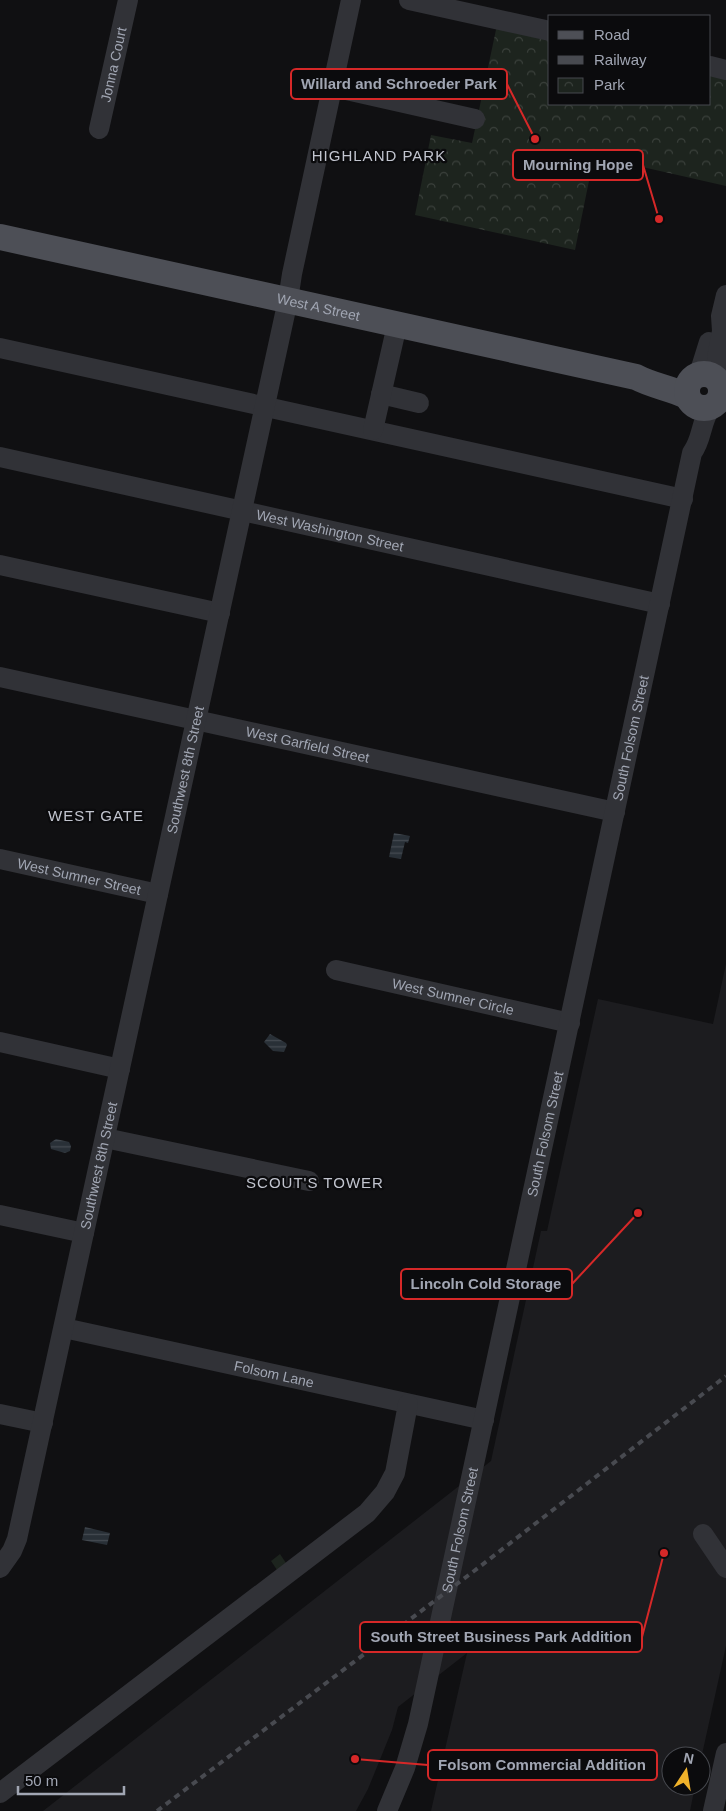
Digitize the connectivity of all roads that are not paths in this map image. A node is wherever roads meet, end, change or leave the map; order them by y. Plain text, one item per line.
1 (128, 0) edge
2 (351, 0) edge
3 (409, 0) edge
4 (548, 31) edge
5 (711, 66) edge
6 (726, 70) edge
7 (332, 87) junction
8 (475, 119) dead end
9 (99, 129) dead end
10 (0, 237) edge
11 (726, 295) edge
12 (288, 300) junction
13 (397, 325) junction
14 (0, 348) edge
15 (708, 392) edge
16 (381, 394) junction
17 (420, 403) dead end
18 (265, 406) junction
19 (373, 430) junction
20 (0, 457) edge
21 (683, 498) junction
22 (242, 511) junction
23 (0, 565) edge
24 (660, 604) junction
25 (220, 613) junction
26 (0, 677) edge
27 (196, 720) junction
28 (615, 812) junction
29 (0, 859) edge
30 (158, 894) junction
31 (336, 970) dead end
32 (570, 1023) junction
33 (0, 1042) edge
34 (120, 1068) junction
35 (105, 1138) junction
36 (309, 1181) dead end
37 (0, 1215) edge
38 (84, 1233) junction
39 (64, 1328) junction
40 (408, 1404) junction
41 (0, 1414) edge
42 (484, 1420) junction
43 (43, 1423) junction
44 (703, 1534) dead end
45 (0, 1568) edge
46 (726, 1568) edge
47 (726, 1753) edge
48 (0, 1793) edge
49 (388, 1811) edge
50 (713, 1811) edge

1 - 9 street, Jonna Court
2 - 7 street, Southwest 8th Street
3 - 4 street
5 - 6 street
7 - 8 street
7 - 12 street, Southwest 8th Street
10 - 12 main road, West A Street
11 - 15 street, South Folsom Street
12 - 13 main road, West A Street
12 - 18 street, Southwest 8th Street
13 - 15 main road, West A Street
13 - 16 street
14 - 18 street
15 - 21 street, South Folsom Street
16 - 17 street
16 - 19 street
18 - 19 street
18 - 22 street, Southwest 8th Street
19 - 21 street
20 - 22 street, West Washington Street
21 - 24 street, South Folsom Street
22 - 24 street, West Washington Street
22 - 25 street, Southwest 8th Street
23 - 25 street
24 - 28 street, South Folsom Street
25 - 27 street, Southwest 8th Street
26 - 27 street, West Garfield Street
27 - 28 street, West Garfield Street
27 - 30 street, Southwest 8th Street
28 - 32 street, South Folsom Street
29 - 30 street, West Sumner Street
30 - 34 street, Southwest 8th Street
31 - 32 street, West Sumner Circle
32 - 42 street, South Folsom Street
33 - 34 street
34 - 35 street, Southwest 8th Street
35 - 36 street
35 - 38 street, Southwest 8th Street
37 - 38 street
38 - 39 street, Southwest 8th Street
39 - 40 street, Folsom Lane
39 - 43 street, Southwest 8th Street
40 - 42 street, Folsom Lane
40 - 48 street
41 - 43 street
42 - 49 street, South Folsom Street
43 - 45 street, Southwest 8th Street
44 - 46 street
47 - 50 street

